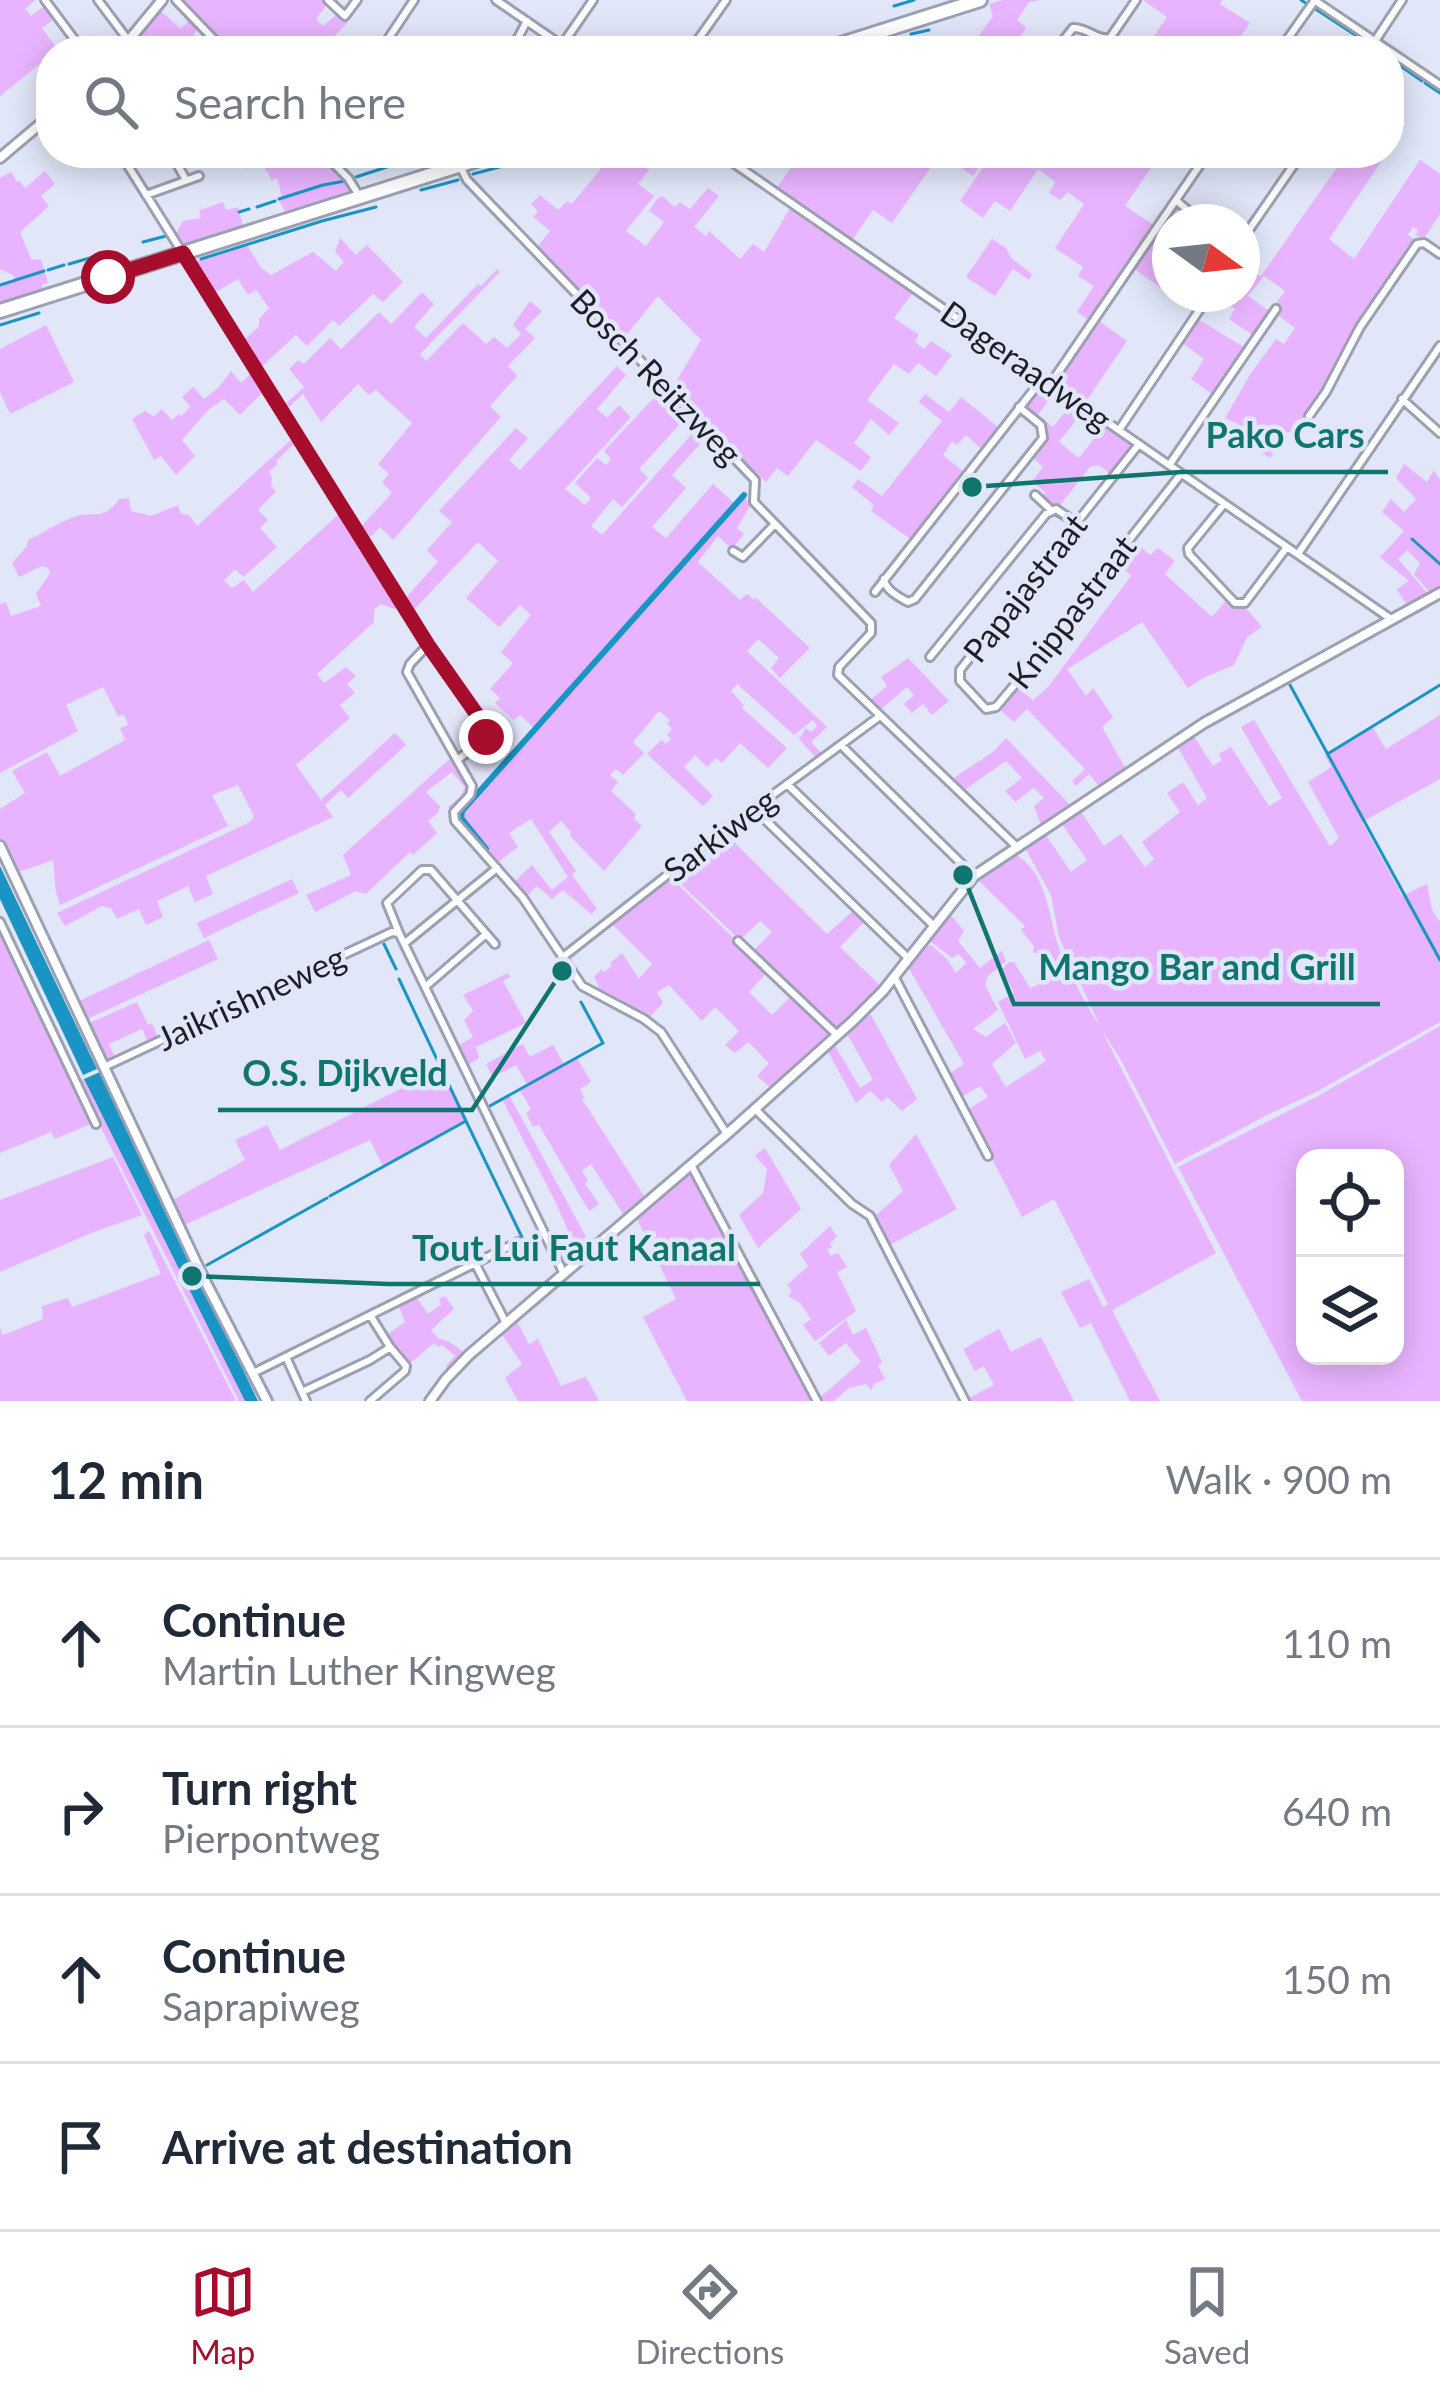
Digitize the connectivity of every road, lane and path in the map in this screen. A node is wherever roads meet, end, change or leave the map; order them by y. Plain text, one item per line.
1 (45, 0) edge
2 (98, 0) edge
3 (161, 0) edge
4 (176, 0) edge
5 (328, 0) edge
6 (357, 0) edge
7 (414, 0) edge
8 (496, 0) edge
9 (593, 0) edge
10 (726, 0) edge
11 (980, 0) edge
12 (1136, 0) edge
13 (1315, 0) edge
14 (1402, 0) edge
15 (527, 21) junction
16 (72, 36) edge
17 (125, 36) edge
18 (133, 36) edge
19 (211, 36) edge
20 (390, 36) edge
21 (519, 36) edge
22 (549, 36) edge
23 (568, 36) edge
24 (701, 36) edge
25 (866, 36) edge
26 (1065, 36) edge
27 (1096, 36) edge
28 (1111, 36) edge
29 (1290, 36) edge
30 (1368, 36) edge
31 (1381, 36) edge
32 (1404, 60) edge
33 (1440, 85) edge
34 (36, 128) edge
35 (0, 158) edge
36 (130, 168) edge
37 (179, 168) edge
38 (337, 168) edge
39 (453, 168) edge
40 (461, 168) edge
41 (740, 168) edge
42 (1198, 168) edge
43 (1292, 168) edge
44 (199, 176) dead end
45 (186, 180) junction
46 (146, 195) junction
47 (359, 197) junction
48 (1176, 200) junction
49 (1181, 204) edge
50 (1260, 214) edge
51 (183, 253) junction
52 (1440, 254) edge
53 (1276, 309) dead end
54 (0, 311) edge
55 (1198, 312) edge
56 (1440, 346) edge
57 (1047, 381) junction
58 (1402, 399) junction
59 (1019, 407) junction
60 (1309, 416) dead end
61 (1119, 430) junction
62 (1440, 433) edge
63 (1139, 444) junction
64 (1170, 464) junction
65 (1181, 474) junction
66 (1035, 495) dead end
67 (1224, 504) junction
68 (1051, 510) junction
69 (1076, 523) junction
70 (775, 524) junction
71 (1287, 547) junction
72 (733, 551) dead end
73 (1298, 554) junction
74 (884, 579) junction
75 (874, 592) dead end
76 (1440, 593) edge
77 (1393, 620) junction
78 (428, 645) junction
79 (930, 657) dead end
80 (958, 677) joint
81 (880, 716) junction
82 (842, 745) junction
83 (458, 760) junction
84 (787, 784) junction
85 (753, 808) junction
86 (0, 846) edge
87 (1018, 848) junction
88 (497, 868) junction
89 (974, 876) junction
90 (457, 900) junction
91 (0, 922) edge
92 (934, 926) junction
93 (399, 933) junction
94 (485, 934) junction
95 (738, 941) dead end
96 (405, 943) junction
97 (495, 944) dead end
98 (563, 957) junction
99 (908, 958) junction
100 (894, 976) junction
101 (425, 987) junction
102 (837, 1035) junction
103 (104, 1067) junction
104 (755, 1109) junction
105 (96, 1124) dead end
106 (727, 1134) junction
107 (988, 1156) dead end
108 (691, 1165) junction
109 (518, 1242) dead end
110 (475, 1263) junction
111 (564, 1274) junction
112 (370, 1315) junction
113 (506, 1323) junction
114 (390, 1347) junction
115 (286, 1357) junction
116 (253, 1373) junction
117 (304, 1397) edge
118 (267, 1401) edge
119 (370, 1401) edge
120 (430, 1401) edge
121 (817, 1401) edge
122 (965, 1401) edge

1 - 16 street
2 - 17 street
3 - 18 street
4 - 19 street
5 - 6 street
7 - 20 street
8 - 15 street
9 - 23 street
10 - 24 street
11 - 25 main road
12 - 28 street
13 - 29 street
13 - 30 street
14 - 31 street
15 - 21 street
15 - 22 street
26 - 27 street
32 - 33 street
34 - 35 street
36 - 46 street
37 - 45 street
38 - 47 street
39 - 47 main road
40 - 70 street, Bosch Reitzweg
41 - 57 street, Dageraadweg
42 - 48 street
43 - 50 street
44 - 45 street
45 - 46 street
46 - 51 street
47 - 51 main road
48 - 49 street
48 - 57 street
51 - 54 main road
51 - 78 street
52 - 60 street
53 - 64 street
55 - 61 street
56 - 58 street
57 - 59 street
57 - 61 street, Dageraadweg
58 - 62 street
58 - 73 street
59 - 74 street
59 - 74 street
61 - 63 street, Dageraadweg
63 - 64 street, Dageraadweg
63 - 69 street, Papajastraat
64 - 65 street, Dageraadweg
65 - 67 street, Dageraadweg
65 - 80 street, Knippastraat
66 - 68 street
67 - 71 street, Dageraadweg
67 - 71 street
68 - 69 street
68 - 79 street
69 - 80 street, Papajastraat
70 - 72 street
70 - 81 street, Bosch Reitzweg
71 - 73 street, Dageraadweg
73 - 77 street, Dageraadweg
74 - 75 street
76 - 77 street
77 - 87 street
78 - 83 street
78 - 83 street
81 - 82 street, Sarkiweg
81 - 87 street, Bosch Reitzweg
82 - 84 street, Sarkiweg
82 - 89 street
83 - 88 street
84 - 85 street, Sarkiweg
84 - 92 street
85 - 98 street, Sarkiweg
85 - 99 street
86 - 103 street
87 - 89 street
88 - 90 street
88 - 98 street
89 - 92 street
90 - 93 street
90 - 94 street
90 - 96 street
91 - 105 street
92 - 99 street
93 - 96 street
93 - 103 street, Jaikrishneweg
94 - 97 street
94 - 101 street
95 - 102 street
96 - 101 street
98 - 106 street
99 - 100 street
100 - 102 street
100 - 107 street
101 - 111 street
102 - 104 street
103 - 116 street
104 - 106 street
104 - 122 street
106 - 108 street
108 - 111 street
108 - 121 street
109 - 110 street
110 - 112 street
110 - 113 street
111 - 113 street
112 - 114 street
112 - 115 street
113 - 120 street
114 - 117 street
114 - 119 street
115 - 116 street
115 - 117 street
116 - 118 street

